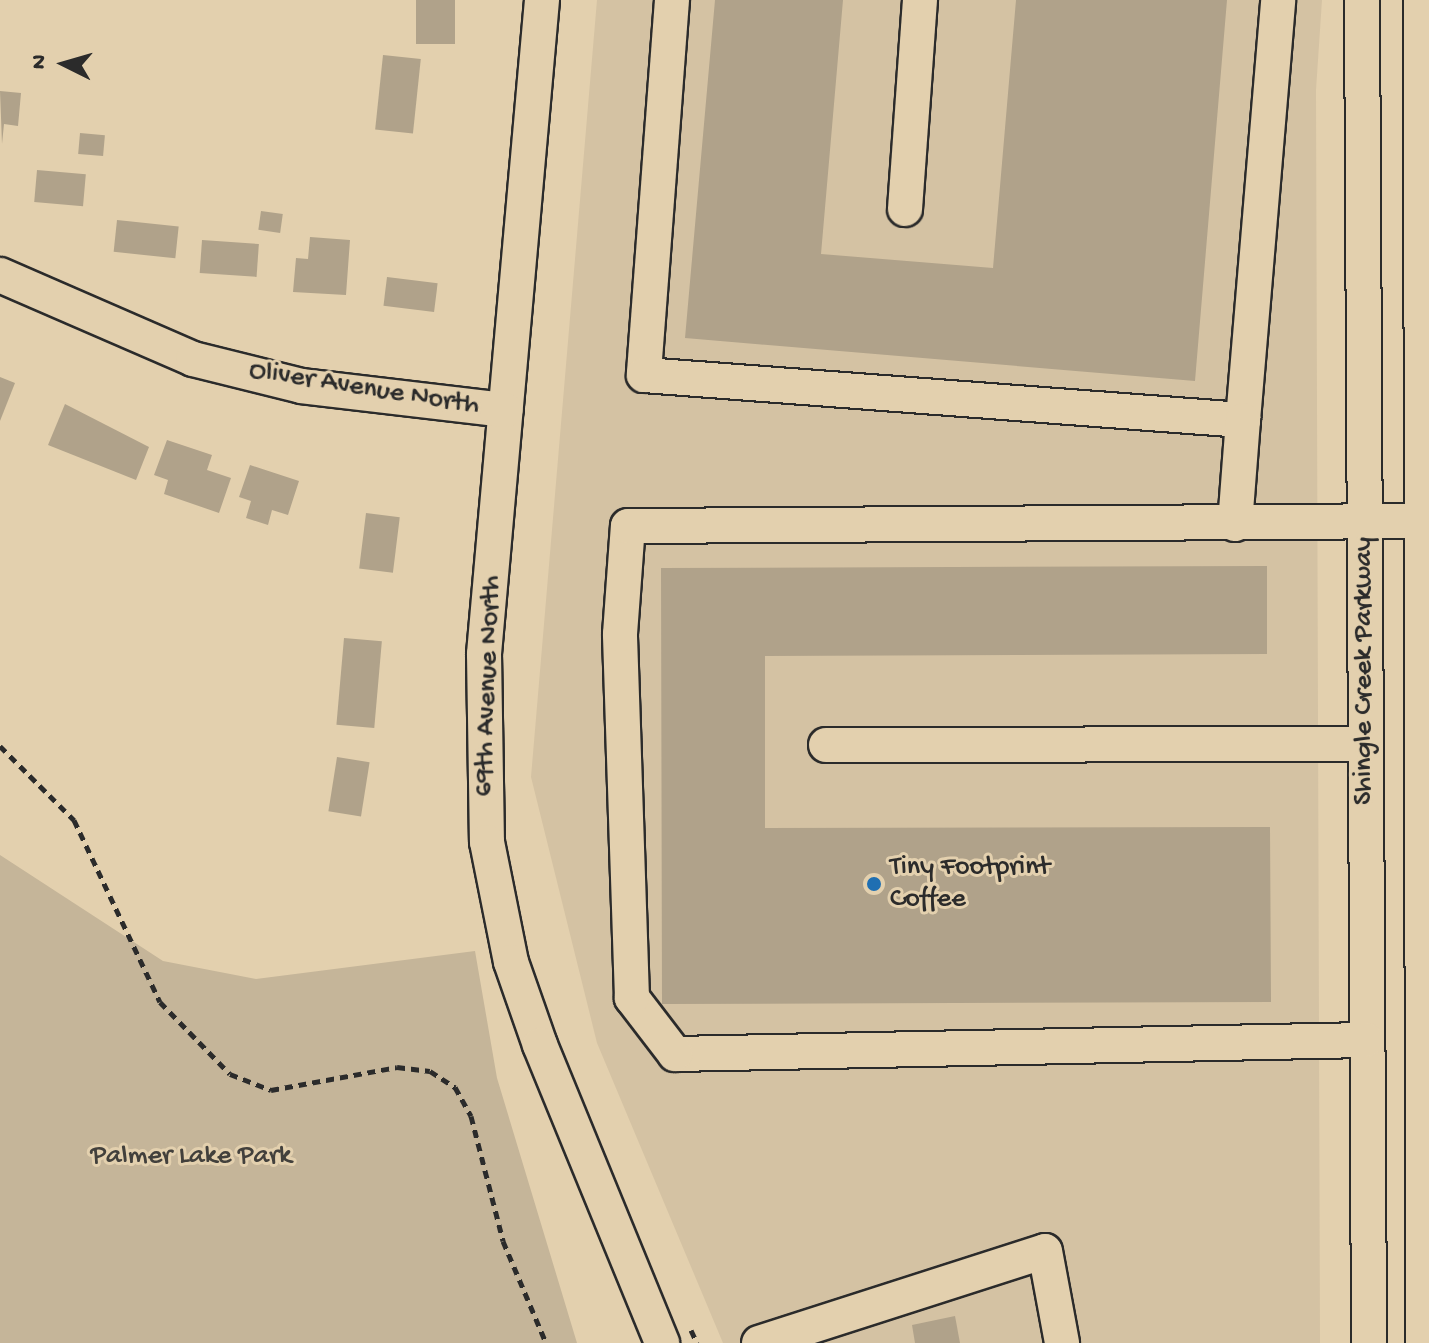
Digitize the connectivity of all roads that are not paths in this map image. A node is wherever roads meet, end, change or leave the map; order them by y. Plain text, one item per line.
1 (542, 0) edge
2 (672, 0) edge
3 (920, 0) edge
4 (1278, 0) edge
5 (1362, 0) edge
6 (1421, 0) edge
7 (905, 209) dead end
8 (0, 275) edge
9 (506, 410) junction
10 (1243, 420) junction
11 (1423, 521) edge
12 (1235, 524) junction
13 (1365, 524) junction
14 (1364, 744) junction
15 (826, 745) dead end
16 (1366, 1040) junction
17 (662, 1343) edge
18 (759, 1343) edge
19 (1062, 1343) edge
20 (1369, 1343) edge
21 (1423, 1343) edge

1 - 9 street, 69th Avenue North
2 - 10 street
3 - 7 street
4 - 10 street
5 - 13 street, Shingle Creek Parkway
6 - 11 street, Shingle Creek Parkway
8 - 9 street, Oliver Avenue North
9 - 17 street, 69th Avenue North
10 - 12 street
11 - 13 street
11 - 21 street, Shingle Creek Parkway
12 - 13 street
12 - 16 street
13 - 14 street, Shingle Creek Parkway
14 - 15 street
14 - 16 street, Shingle Creek Parkway
16 - 20 street, Shingle Creek Parkway
18 - 19 street

